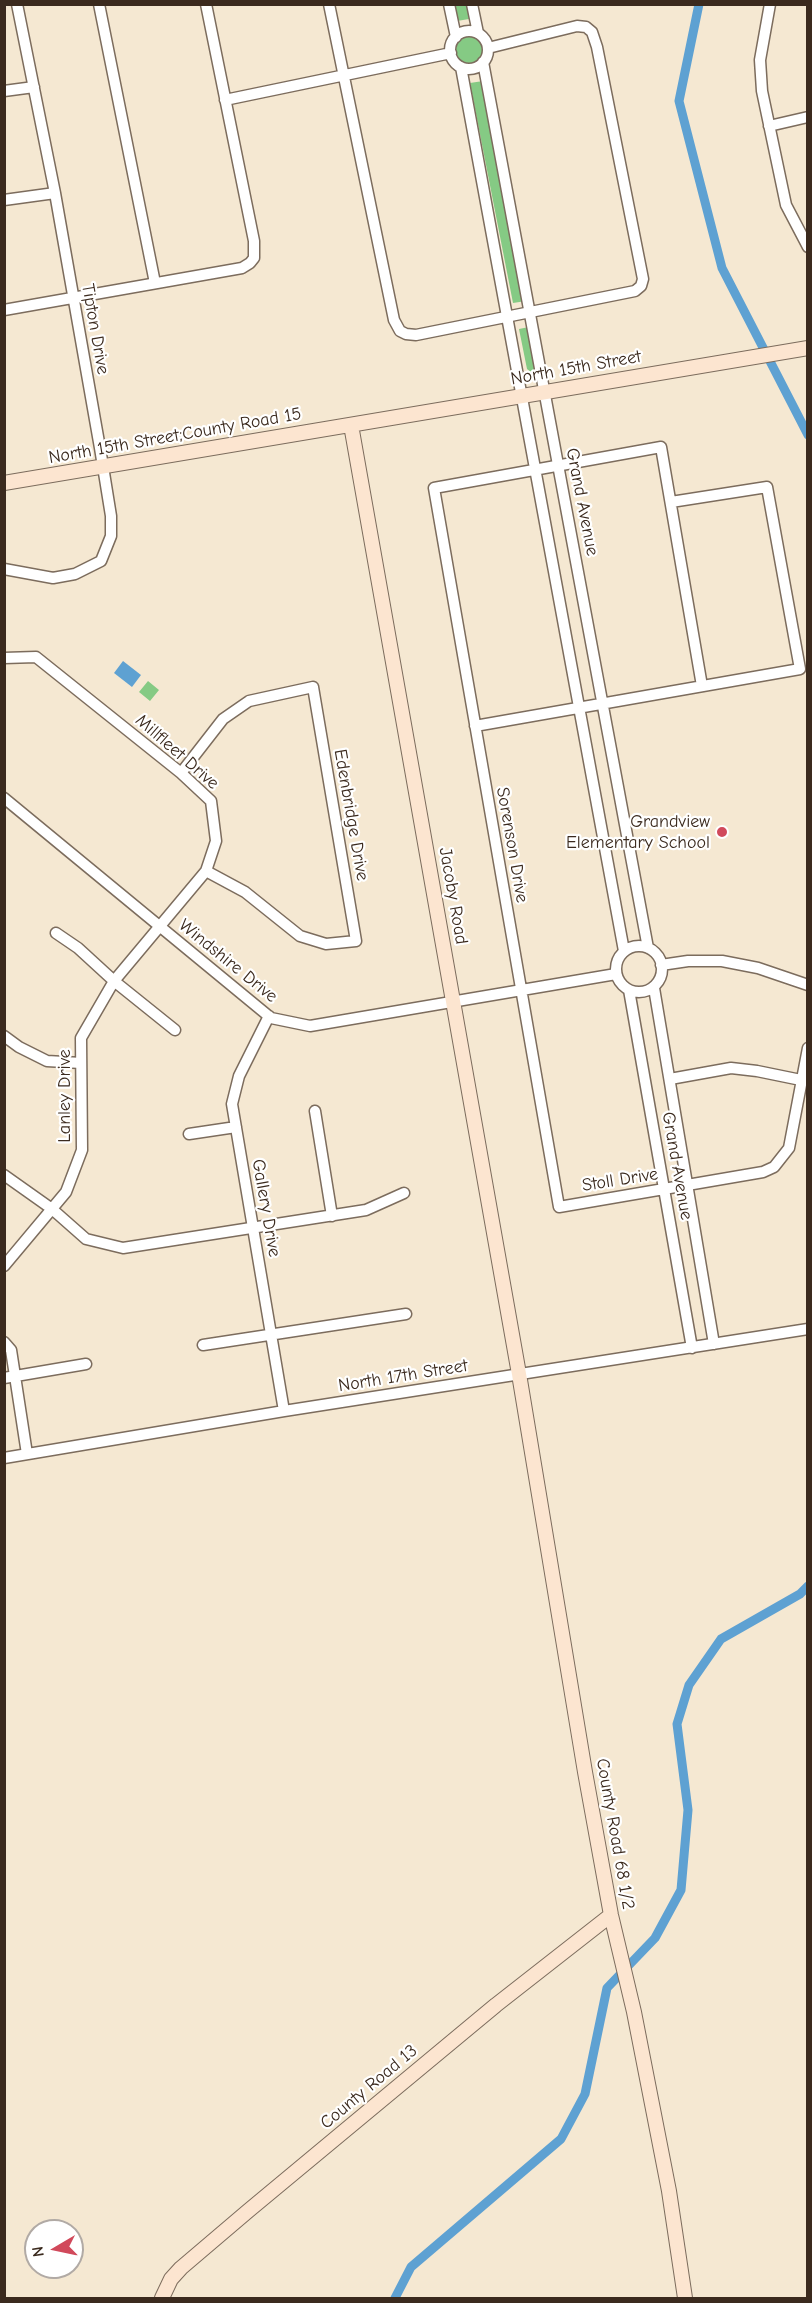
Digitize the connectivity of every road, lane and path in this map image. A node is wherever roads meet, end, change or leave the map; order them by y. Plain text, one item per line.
1 (17, 4) edge
2 (99, 4) edge
3 (206, 4) edge
4 (329, 4) edge
5 (449, 4) edge
6 (472, 4) edge
7 (770, 4) edge
8 (478, 33) junction
9 (456, 37) junction
10 (488, 48) junction
11 (451, 54) junction
12 (483, 62) junction
13 (460, 67) junction
14 (343, 77) junction
15 (34, 87) junction
16 (4, 91) edge
17 (225, 100) junction
18 (807, 117) edge
19 (769, 126) junction
20 (55, 193) junction
21 (4, 200) edge
22 (807, 247) edge
23 (155, 283) junction
24 (73, 297) junction
25 (4, 310) edge
26 (530, 312) junction
27 (507, 317) junction
28 (807, 348) edge
29 (545, 392) junction
30 (522, 396) junction
31 (351, 425) junction
32 (558, 465) junction
33 (103, 466) junction
34 (535, 469) junction
35 (4, 483) edge
36 (671, 502) junction
37 (4, 569) edge
38 (4, 658) edge
39 (702, 686) junction
40 (603, 704) junction
41 (579, 708) junction
42 (475, 726) junction
43 (182, 773) junction
44 (4, 798) edge
45 (206, 870) junction
46 (158, 925) junction
47 (56, 933) dead end
48 (648, 948) junction
49 (624, 951) junction
50 (661, 965) junction
51 (616, 974) junction
52 (114, 981) junction
53 (807, 986) edge
54 (654, 988) junction
55 (521, 990) junction
56 (628, 990) junction
57 (454, 1002) junction
58 (269, 1016) junction
59 (176, 1030) dead end
60 (4, 1036) edge
61 (807, 1048) edge
62 (81, 1063) junction
63 (670, 1079) junction
64 (801, 1080) junction
65 (315, 1111) dead end
66 (236, 1127) junction
67 (189, 1134) dead end
68 (4, 1175) edge
69 (688, 1185) junction
70 (665, 1189) junction
71 (404, 1193) dead end
72 (559, 1207) joint
73 (52, 1209) junction
74 (333, 1216) junction
75 (253, 1229) junction
76 (4, 1266) edge
77 (406, 1314) dead end
78 (807, 1329) edge
79 (271, 1335) junction
80 (4, 1342) edge
81 (714, 1344) junction
82 (203, 1345) dead end
83 (692, 1348) junction
84 (86, 1364) dead end
85 (519, 1374) junction
86 (10, 1377) edge
87 (284, 1411) junction
88 (27, 1454) junction
89 (4, 1458) edge
90 (611, 1915) junction
91 (162, 2298) edge
92 (685, 2298) edge

1 - 15 street, Tipton Drive
2 - 23 street
3 - 17 street
4 - 14 street
5 - 9 street
6 - 8 street
7 - 19 street
8 - 9 street
8 - 10 street
9 - 11 street
10 - 12 street
10 - 26 street
11 - 13 street
11 - 14 street
12 - 13 street
12 - 26 street, Grand Avenue
13 - 27 street
14 - 17 street
14 - 27 street
15 - 16 street
15 - 20 street, Tipton Drive
17 - 23 street
18 - 19 street
19 - 22 street
20 - 21 street
20 - 24 street, Tipton Drive
23 - 24 street
24 - 25 street
24 - 33 street, Tipton Drive
26 - 27 street
26 - 29 street, Grand Avenue
27 - 30 street
28 - 29 street, North 15th Street
29 - 30 street, North 15th Street
29 - 32 street, Grand Avenue
30 - 31 street, North 15th Street
30 - 34 street
31 - 33 street, North 15th Street;County Road 15
31 - 57 street, Jacoby Road
32 - 34 street
32 - 36 street
32 - 40 street, Grand Avenue
33 - 35 street, North 15th Street;County Road 15
33 - 37 street, Tipton Drive
34 - 41 street
34 - 42 street, Sorenson Drive
36 - 39 street
36 - 39 street
38 - 43 street, Millfleet Drive
39 - 40 street
40 - 41 street
40 - 48 street, Grand Avenue
41 - 42 street
41 - 49 street
42 - 55 street, Sorenson Drive
43 - 45 street, Millfleet Drive
43 - 45 street, Edenbridge Drive
44 - 46 street, Windshire Drive
45 - 46 street, Millfleet Drive
46 - 52 street, Lanley Drive
46 - 58 street, Windshire Drive
47 - 52 street
48 - 49 street
48 - 50 street
49 - 51 street
50 - 53 street
50 - 54 street
51 - 55 street, Windshire Drive
51 - 56 street
52 - 59 street
52 - 62 street, Lanley Drive
54 - 56 street
54 - 63 street, Grand Avenue
55 - 57 street, Windshire Drive
55 - 72 street, Sorenson Drive
56 - 70 street, Grand Avenue
57 - 58 street, Windshire Drive
57 - 85 street, Jacoby Road
58 - 66 street, Gallery Drive
60 - 62 street
61 - 64 street, Stoll Drive
62 - 73 street, Lanley Drive
63 - 64 street
63 - 69 street, Grand Avenue
64 - 69 street, Stoll Drive
65 - 74 street
66 - 67 street
66 - 75 street, Gallery Drive
68 - 73 street
69 - 70 street, Stoll Drive
69 - 81 street, Grand Avenue
70 - 72 street, Stoll Drive
70 - 83 street, Grand Avenue
71 - 74 street
73 - 75 street
73 - 76 street, Lanley Drive
74 - 75 street
75 - 79 street, Gallery Drive
77 - 79 street
78 - 81 street, North 17th Street
79 - 82 street
79 - 87 street, Gallery Drive
80 - 86 street
81 - 83 street, North 17th Street
83 - 85 street, North 17th Street
84 - 86 street
85 - 87 street, North 17th Street
85 - 90 street, County Road 68 1/2
86 - 88 street
87 - 88 street, North 17th Street
88 - 89 street, North 17th Street
90 - 91 street, County Road 13
90 - 92 street, County Road 68 1/2

